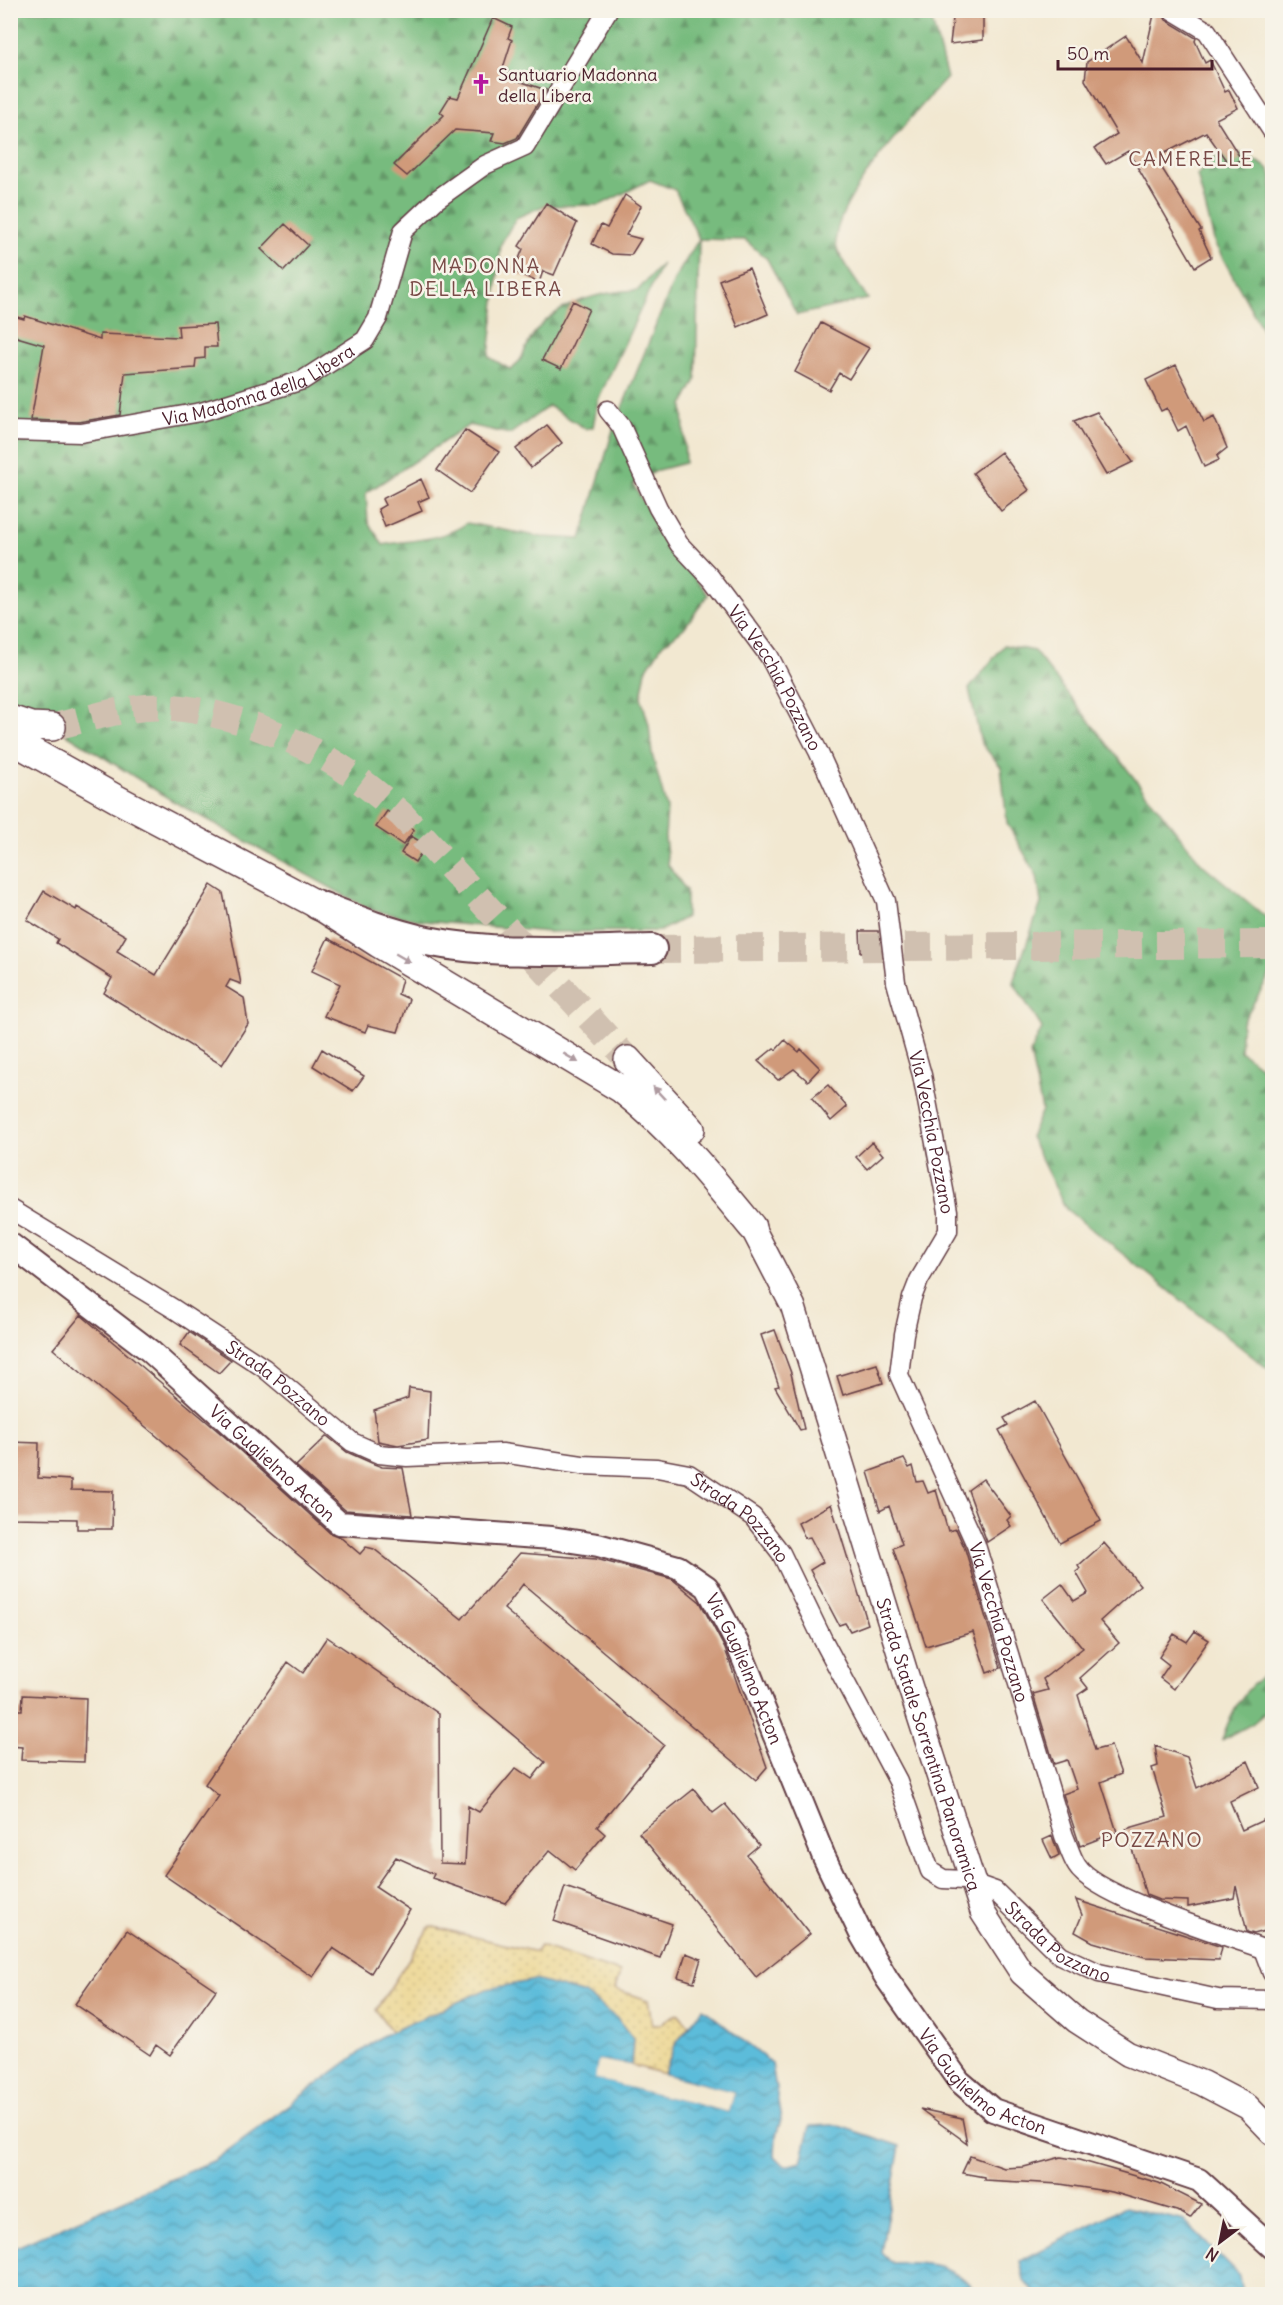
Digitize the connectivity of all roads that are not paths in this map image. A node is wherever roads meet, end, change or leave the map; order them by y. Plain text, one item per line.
1 (608, 10) edge
2 (1172, 10) edge
3 (1272, 131) edge
4 (608, 410) dead end
5 (10, 431) edge
6 (10, 719) edge
7 (52, 727) tunnel mouth
8 (10, 739) edge
9 (318, 905) junction
10 (652, 949) tunnel mouth
11 (628, 1060) tunnel mouth
12 (10, 1209) edge
13 (752, 1227) junction
14 (10, 1245) edge
15 (973, 1881) junction
16 (1268, 1947) edge
17 (1272, 1972) edge
18 (1272, 2000) edge
19 (1272, 2132) edge
20 (1272, 2247) edge

1 - 5 street, Via Madonna della Libera
2 - 3 street
4 - 16 street, Via Vecchia Pozzano
6 - 7 main road
8 - 9 main road
9 - 10 highway
9 -> 13 main road
13 -> 11 main road
12 - 15 street, Strada Pozzano
13 - 15 main road, Strada Statale Sorrentina Panoramica
14 - 20 street, Via Guglielmo Acton
15 - 18 street, Strada Pozzano
15 - 19 main road, Strada Statale Sorrentina Panoramica
16 - 17 street

